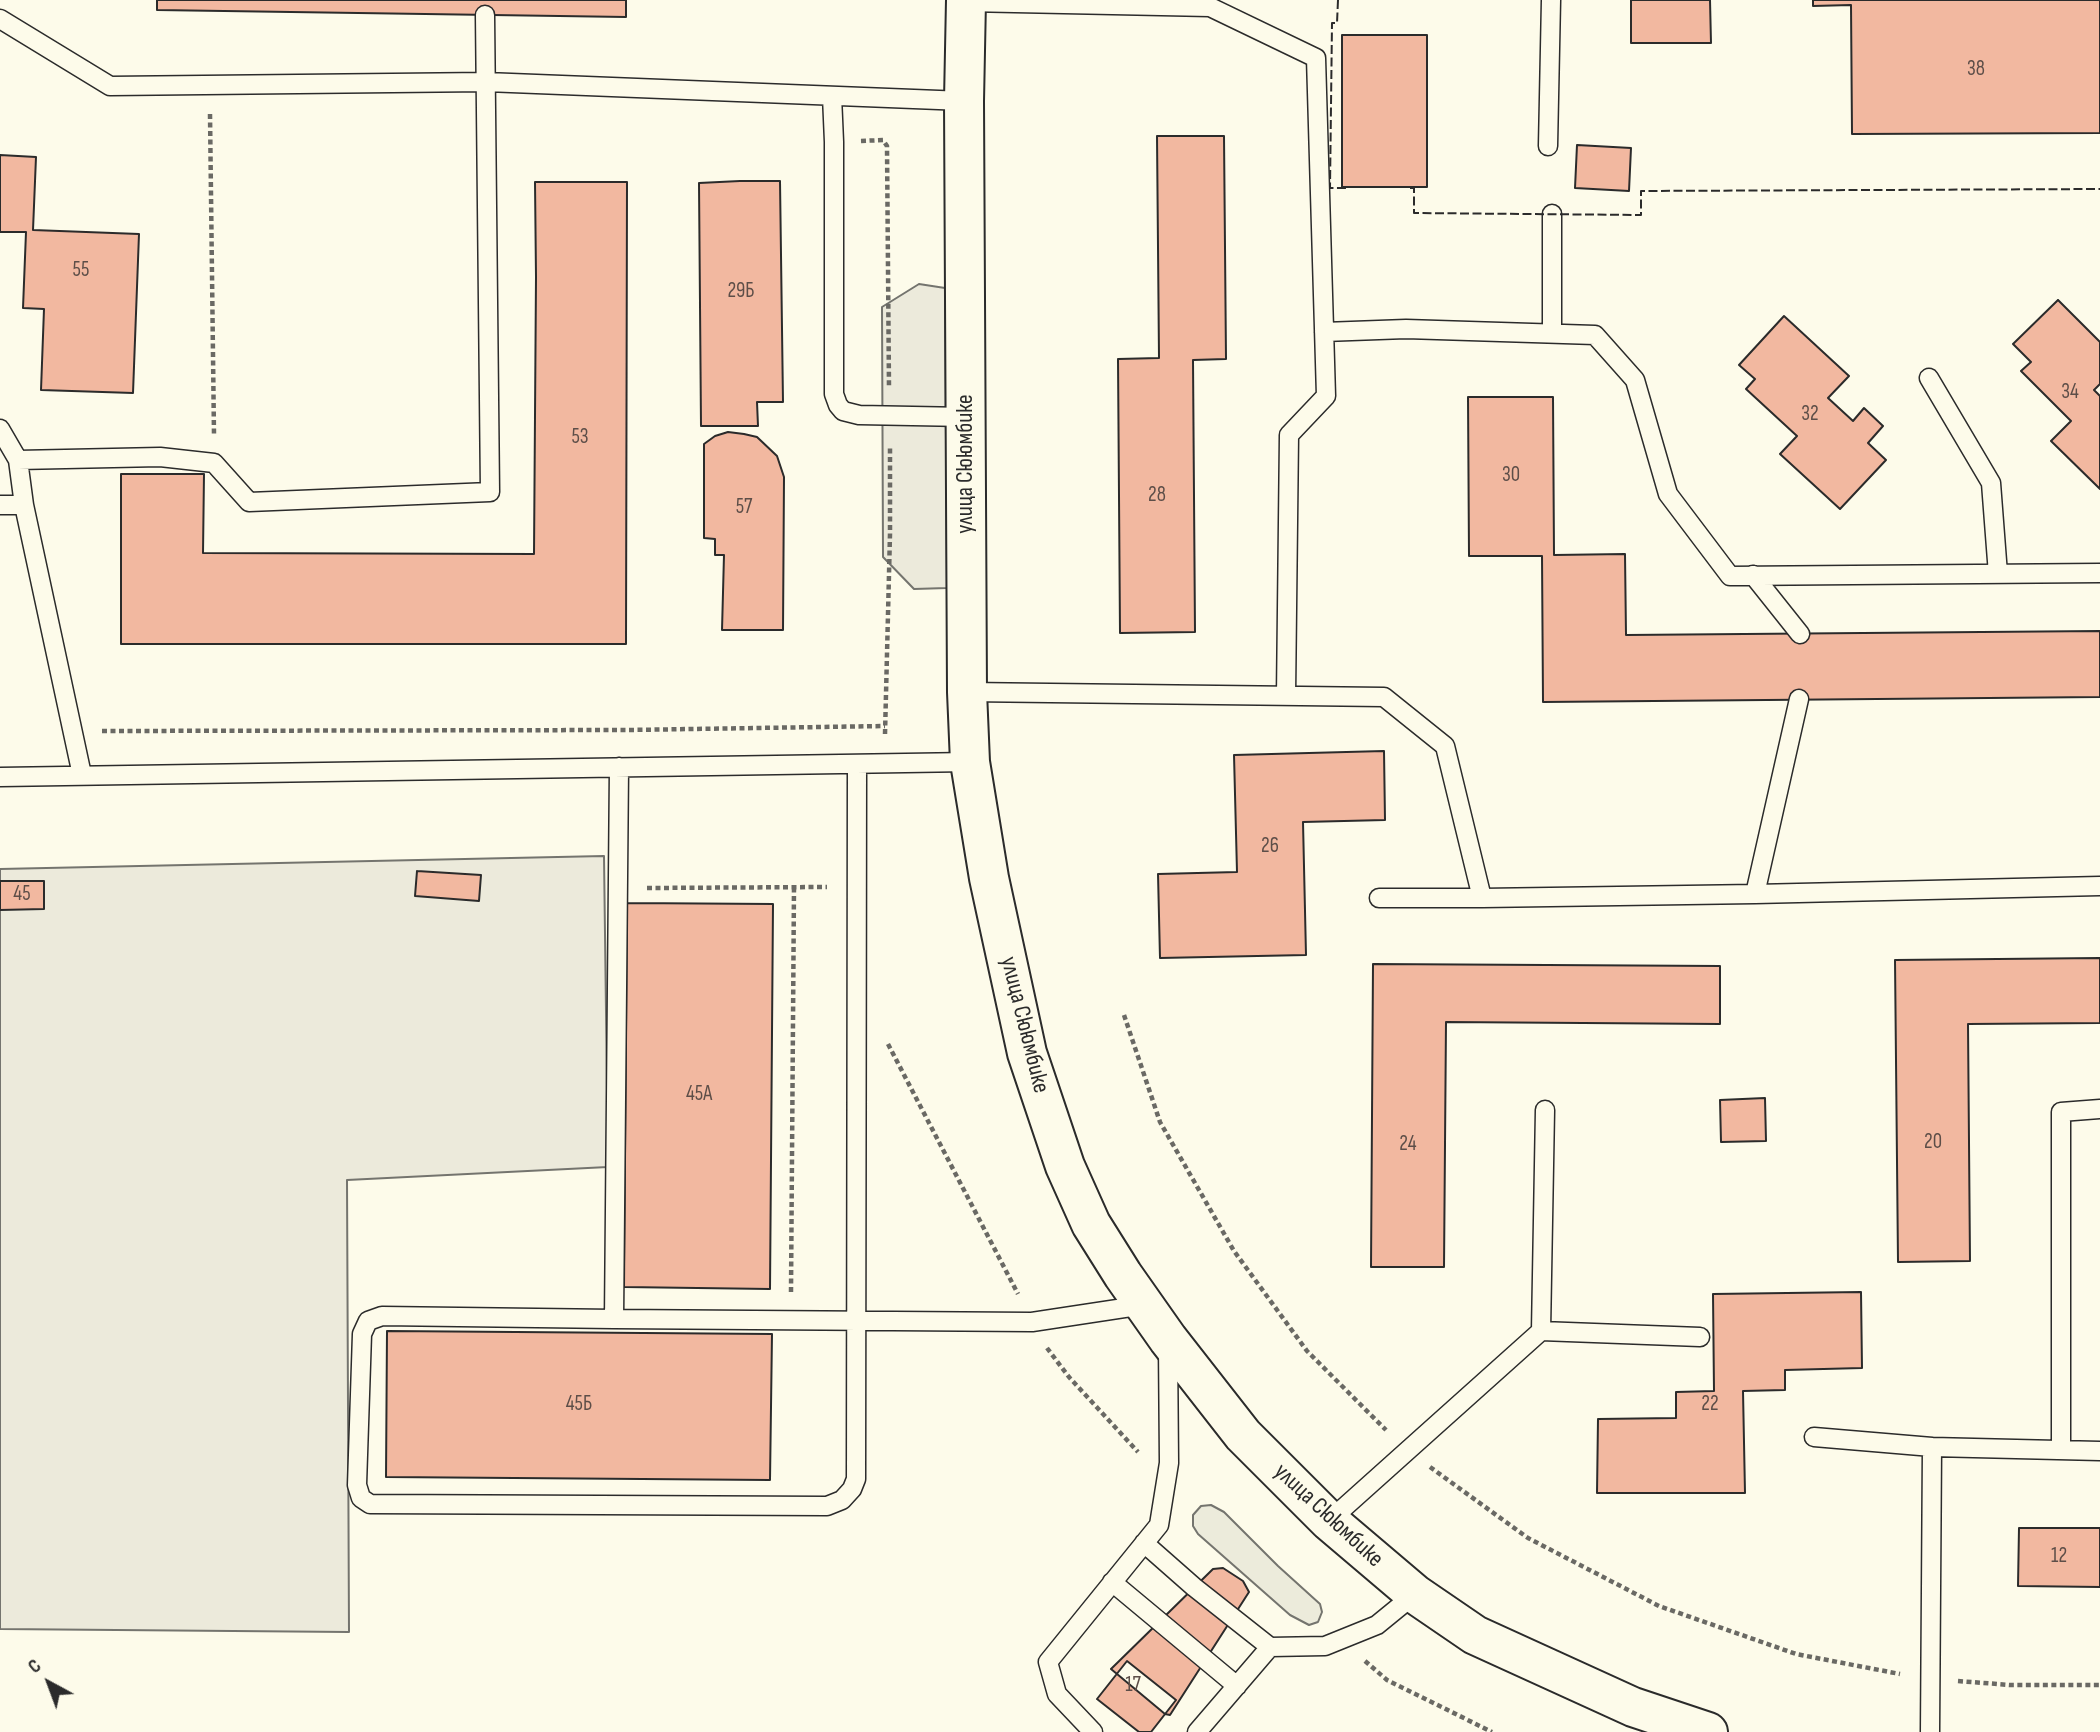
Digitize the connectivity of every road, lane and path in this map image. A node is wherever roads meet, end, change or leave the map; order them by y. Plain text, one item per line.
1 (1551, 0) edge
2 (966, 1) edge
3 (485, 15) dead end
4 (0, 19) edge
5 (486, 82) junction
6 (210, 85) junction
7 (832, 96) junction
8 (964, 101) junction
9 (834, 142) junction
10 (1548, 146) dead end
11 (1552, 214) dead end
12 (1324, 332) junction
13 (1552, 333) junction
14 (1929, 378) dead end
15 (890, 416) junction
16 (966, 417) junction
17 (0, 429) edge
18 (18, 460) junction
19 (214, 463) junction
20 (0, 505) edge
21 (24, 505) junction
22 (2100, 573) edge
23 (1998, 574) junction
24 (1753, 575) junction
25 (1800, 634) dead end
26 (967, 692) junction
27 (1286, 696) junction
28 (1799, 699) dead end
29 (885, 726) junction
30 (73, 731) junction
31 (971, 762) junction
32 (857, 764) junction
33 (884, 764) junction
34 (619, 767) junction
35 (82, 775) junction
36 (0, 777) edge
37 (856, 886) junction
38 (2100, 886) edge
39 (794, 887) junction
40 (618, 888) junction
41 (1755, 894) junction
42 (1379, 898) dead end
43 (1482, 898) junction
44 (1124, 1015) dead end
45 (883, 1034) dead end
46 (2100, 1109) edge
47 (1545, 1110) dead end
48 (1144, 1305) junction
49 (614, 1319) junction
50 (791, 1321) junction
51 (856, 1321) junction
52 (1032, 1322) junction
53 (1541, 1331) junction
54 (1700, 1337) dead end
55 (1168, 1339) junction
56 (1814, 1437) dead end
57 (1932, 1447) junction
58 (1407, 1450) junction
59 (2061, 1450) junction
60 (2100, 1451) edge
61 (1166, 1483) junction
62 (1329, 1521) junction
63 (1144, 1543) junction
64 (1112, 1582) junction
65 (1415, 1594) junction
66 (1339, 1640) junction
67 (1270, 1647) junction
68 (1931, 1679) junction
69 (2100, 1685) edge
70 (1237, 1686) junction
71 (1093, 1732) edge
72 (1197, 1732) edge
73 (1492, 1732) edge
74 (1708, 1732) edge
75 (1930, 1732) edge

1 - 10 lane
2 - 8 street, улица Сююмбике
2 - 12 lane
3 - 5 lane
4 - 6 lane
5 - 6 lane
5 - 7 lane
5 - 19 lane
6 - 19 path
7 - 8 lane
7 - 9 lane
8 - 16 street, улица Сююмбике
9 - 15 lane
9 - 15 path
11 - 13 lane
12 - 13 lane
12 - 27 lane
13 - 24 lane
14 - 23 lane
15 - 16 lane
15 - 29 path
16 - 26 street, улица Сююмбике
17 - 18 lane
18 - 19 lane
18 - 21 lane
20 - 21 lane
21 - 30 lane
22 - 23 lane
23 - 24 lane
24 - 25 lane
26 - 27 lane
26 - 31 street, улица Сююмбике
27 - 43 lane
28 - 41 lane
29 - 30 path
29 - 33 path
30 - 35 lane
31 - 33 lane
31 - 48 street, улица Сююмбике
32 - 33 lane
32 - 34 lane
32 - 37 lane
34 - 35 lane
34 - 40 lane
35 - 36 lane
37 - 39 path
37 - 51 lane
38 - 41 lane
39 - 40 path
39 - 50 path
40 - 49 lane
41 - 43 lane
42 - 43 lane
44 - 58 path
45 - 52 path
46 - 59 lane
47 - 53 lane
48 - 52 lane
48 - 55 street, улица Сююмбике
49 - 50 lane
49 - 51 lane
50 - 51 lane
51 - 52 lane
52 - 61 path
53 - 54 lane
53 - 58 lane
55 - 61 lane
55 - 62 street, улица Сююмбике
56 - 57 lane
57 - 59 lane
57 - 68 lane
58 - 62 lane
58 - 68 path
59 - 60 lane
61 - 63 lane
62 - 65 street, улица Сююмбике
63 - 64 lane
63 - 67 lane
64 - 70 lane
64 - 71 lane
65 - 66 lane
65 - 74 street, улица Сююмбике
66 - 67 lane
66 - 73 path
67 - 70 lane
68 - 69 path
68 - 75 lane
70 - 72 lane

